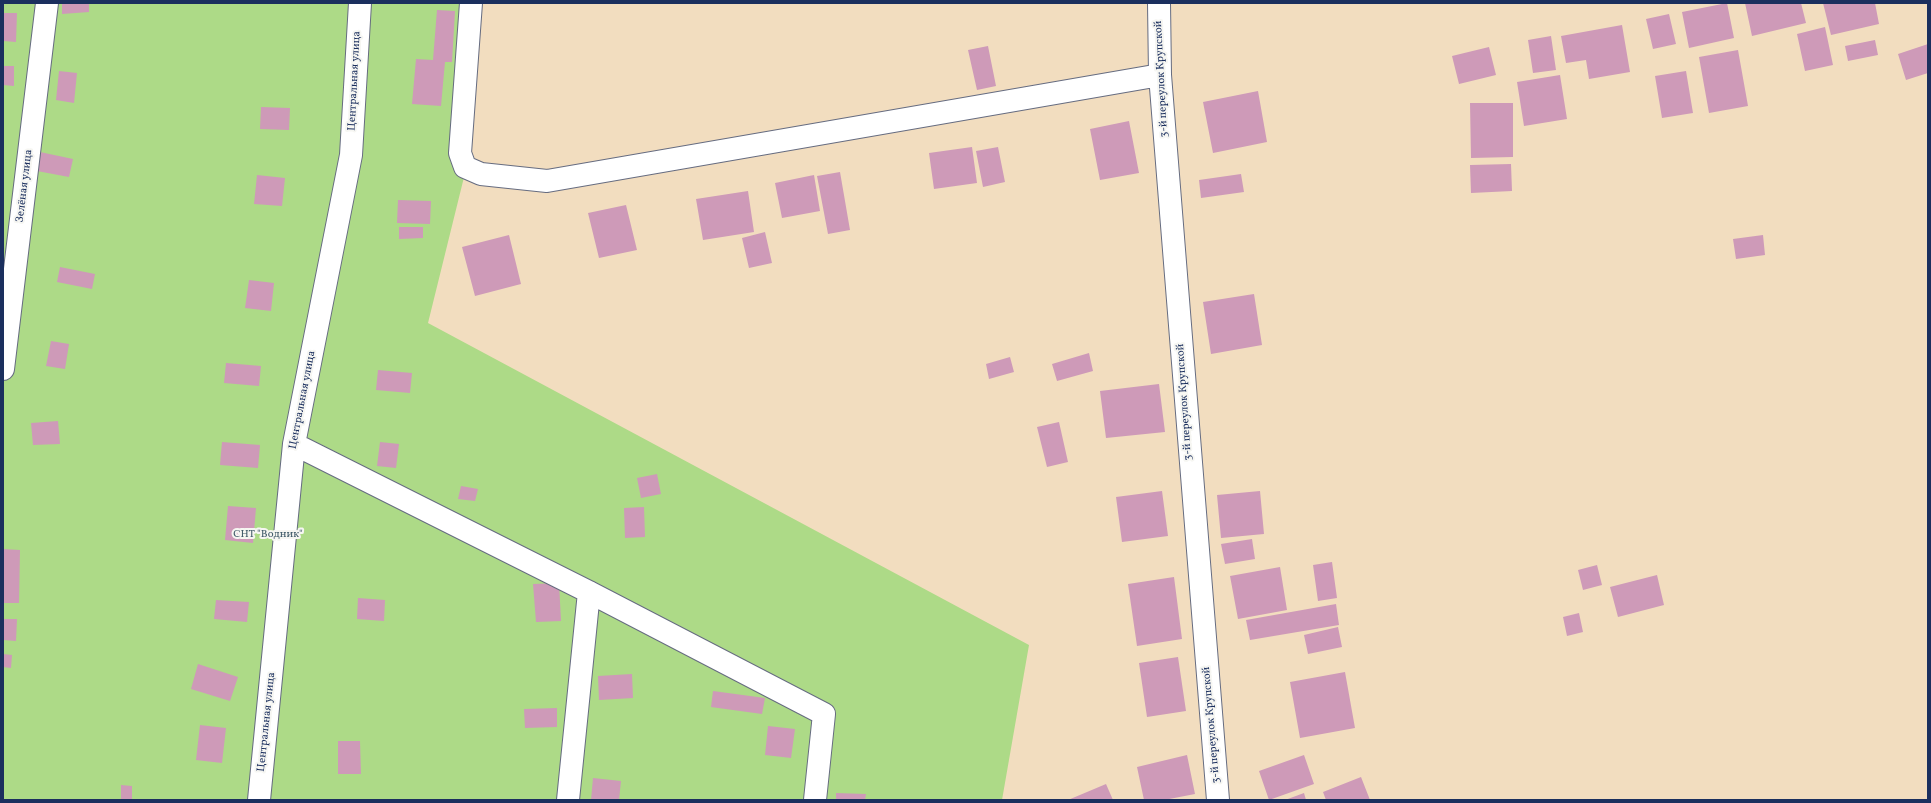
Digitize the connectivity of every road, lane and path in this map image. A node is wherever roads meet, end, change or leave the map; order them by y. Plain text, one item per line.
1 (47, 3) edge
2 (360, 3) edge
3 (471, 3) edge
4 (1160, 3) edge
5 (1160, 75) junction
6 (3, 369) edge
7 (294, 444) junction
8 (589, 592) junction
9 (259, 800) edge
10 (568, 800) edge
11 (816, 800) edge
12 (1218, 800) edge

1 - 6 street, Зелёная улица
2 - 7 street, Центральная улица
3 - 5 street
4 - 5 street, 3-й переулок Крупской
5 - 12 street, 3-й переулок Крупской
7 - 8 street
7 - 9 street, Центральная улица
8 - 10 street
8 - 11 street

